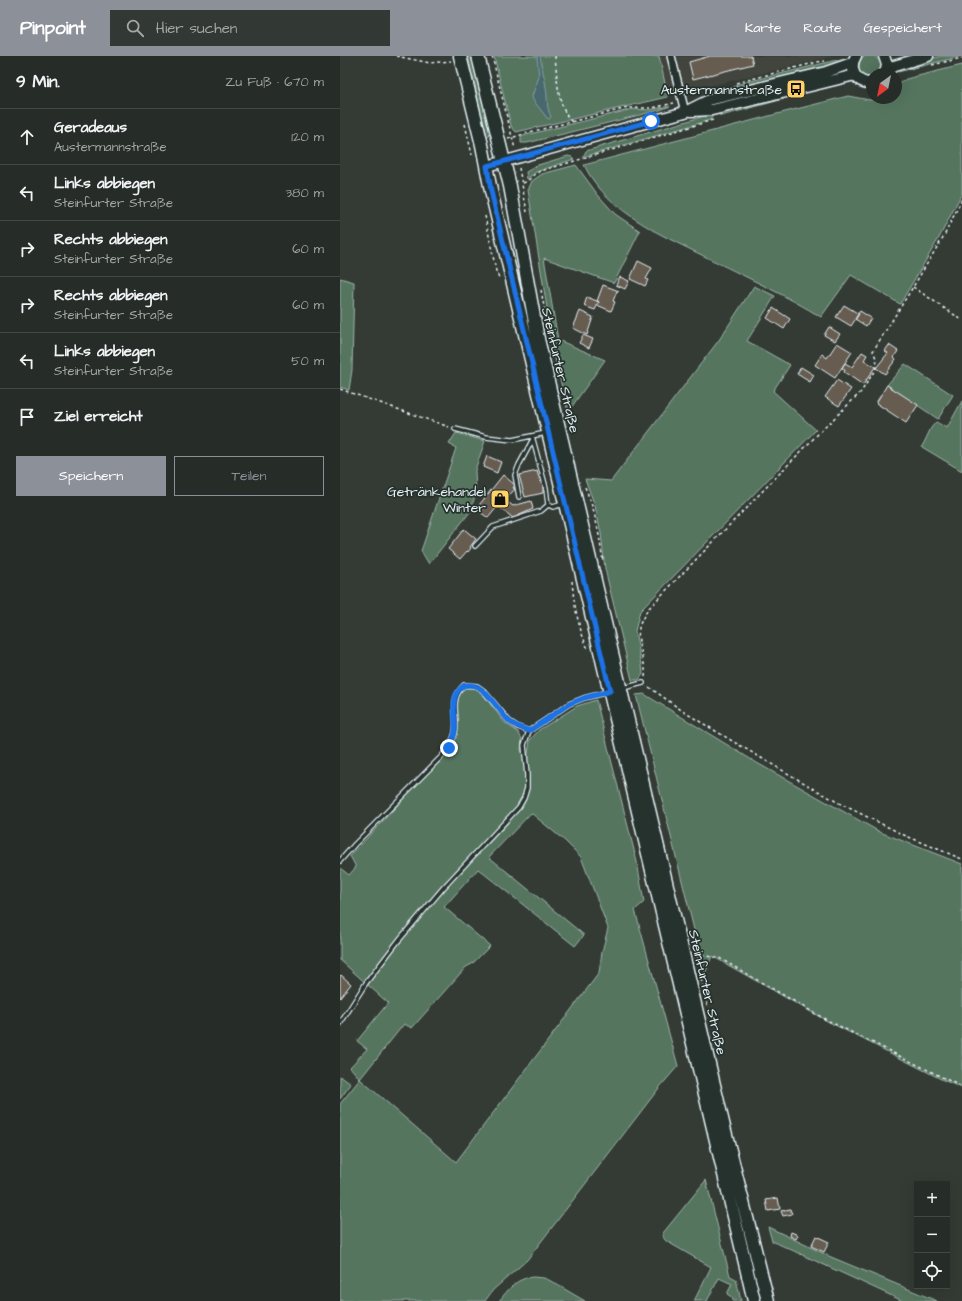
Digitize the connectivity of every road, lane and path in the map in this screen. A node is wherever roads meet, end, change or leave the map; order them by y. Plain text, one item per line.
1 (396, 56) edge
2 (449, 56) edge
3 (478, 56) edge
4 (555, 56) edge
5 (671, 56) edge
6 (884, 56) edge
7 (890, 56) edge
8 (928, 56) edge
9 (457, 59) edge
10 (854, 60) edge
11 (827, 61) dead end
12 (886, 68) edge
13 (891, 68) edge
14 (855, 75) junction
15 (866, 82) edge
16 (732, 86) dead end
17 (682, 101) junction
18 (684, 112) junction
19 (464, 119) dead end
20 (714, 120) dead end
21 (572, 122) junction
22 (512, 138) dead end
23 (472, 155) dead end
24 (504, 161) junction
25 (487, 166) junction
26 (522, 183) dead end
27 (962, 199) edge
28 (913, 287) junction
29 (962, 320) edge
30 (340, 389) edge
31 (455, 429) joint
32 (549, 432) junction
33 (533, 438) junction
34 (519, 497) dead end
35 (566, 503) junction
36 (548, 505) junction
37 (475, 546) dead end
38 (643, 683) junction
39 (615, 690) junction
40 (529, 731) junction
41 (962, 859) edge
42 (340, 861) edge
43 (696, 959) dead end
44 (340, 1024) edge
45 (962, 1087) edge
46 (754, 1301) edge
47 (768, 1301) edge

1 - 9 path
2 - 9 path
3 - 24 main road, Steinfurter Straße
4 - 21 path
5 - 17 street
6 - 7 main road
6 - 12 main road
8 - 13 main road
9 - 25 main road, Steinfurter Straße
10 - 14 main road
10 - 18 main road
11 - 16 path
14 - 15 main road
14 - 18 main road
17 - 18 street
17 - 21 path
18 - 24 main road
19 - 23 path
20 - 26 path
21 - 22 path
24 - 25 main road
24 - 39 main road, Steinfurter Straße
25 - 32 main road, Steinfurter Straße
27 - 28 path
28 - 29 path
28 - 38 path
30 - 31 path
31 - 33 lane, Steinfurter Straße
32 - 33 lane, Steinfurter Straße
32 - 35 main road, Steinfurter Straße
33 - 34 lane
33 - 36 lane
35 - 36 lane
35 - 39 main road, Steinfurter Straße
36 - 37 lane
38 - 39 lane
38 - 41 path
39 - 40 lane
39 - 46 main road, Steinfurter Straße
39 - 47 main road, Steinfurter Straße
40 - 42 lane
40 - 44 lane
43 - 45 path

